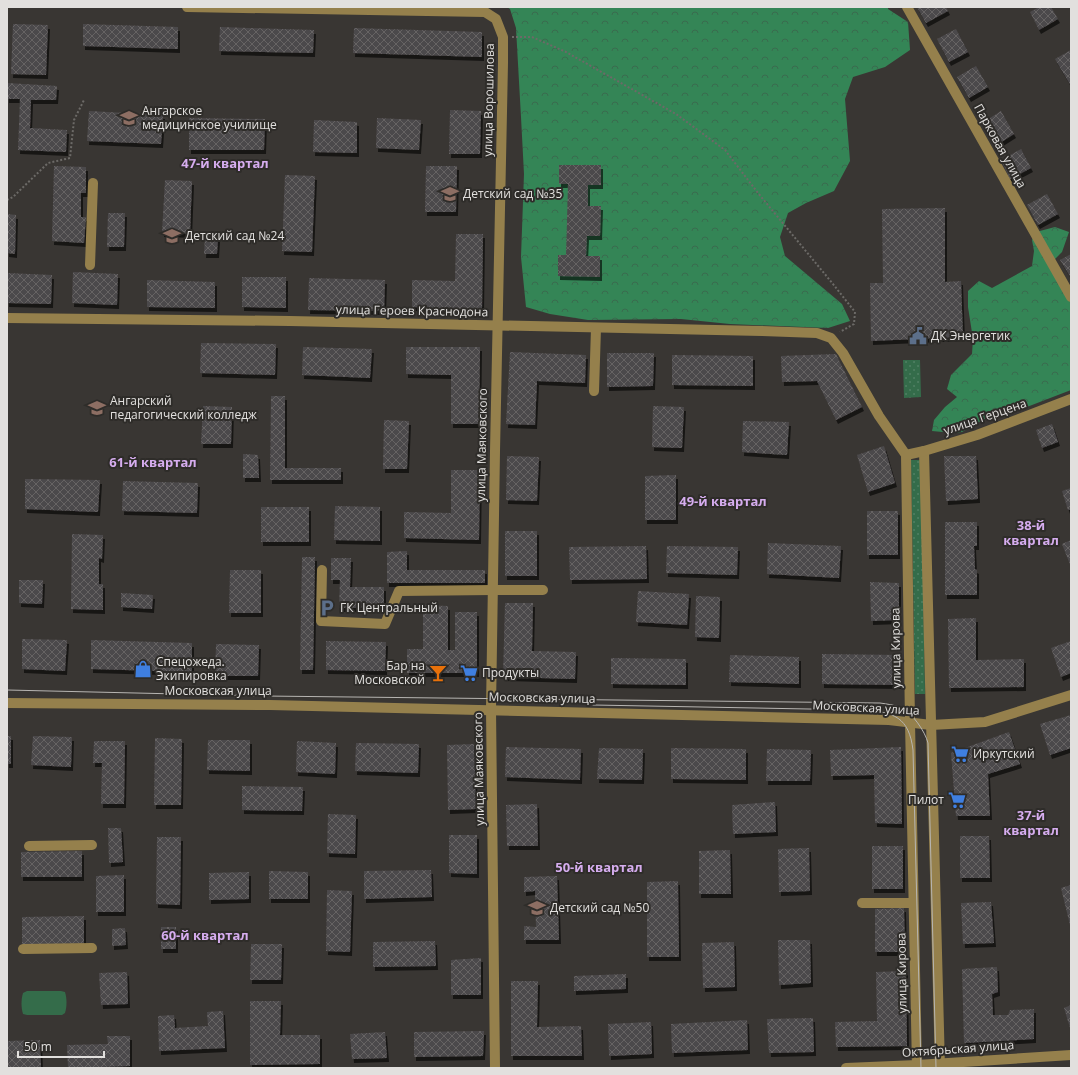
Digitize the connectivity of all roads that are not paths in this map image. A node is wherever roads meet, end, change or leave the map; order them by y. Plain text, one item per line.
1 (188, 7) edge
2 (907, 7) edge
3 (93, 183) dead end
4 (90, 265) dead end
5 (1071, 297) edge
6 (7, 318) edge
7 (498, 326) junction
8 (596, 328) junction
9 (594, 391) dead end
10 (1071, 399) edge
11 (924, 451) junction
12 (906, 455) junction
13 (322, 570) dead end
14 (493, 590) junction
15 (542, 590) dead end
16 (1071, 695) edge
17 (7, 703) edge
18 (491, 709) junction
19 (910, 722) junction
20 (931, 725) junction
21 (92, 845) dead end
22 (29, 846) dead end
23 (862, 903) dead end
24 (913, 903) junction
25 (92, 948) dead end
26 (23, 949) dead end
27 (1071, 1055) edge
28 (940, 1066) edge
29 (917, 1067) edge
30 (495, 1068) edge
31 (846, 1068) edge

1 - 7 street, улица Ворошилова
2 - 5 street, Парковая улица
3 - 4 street
6 - 7 street, улица Героев Краснодона
7 - 8 street, улица Героев Краснодона
7 - 14 street, улица Маяковского
8 - 9 street
8 - 12 street, улица Героев Краснодона
10 - 11 street, улица Герцена
11 - 12 street, улица Герцена
11 - 20 street
12 - 19 street, улица Кирова
13 - 14 street
14 - 15 street
14 - 18 street, улица Маяковского
16 - 20 street, Московская улица
17 - 18 street, Московская улица
18 - 19 street, Московская улица
18 - 30 street, улица Маяковского
19 - 20 street, Московская улица
19 - 24 street, улица Кирова
20 - 28 street
21 - 22 street
23 - 24 street
24 - 29 street, улица Кирова
25 - 26 street
27 - 28 street, Октябрьская улица
28 - 29 street, Октябрьская улица
29 - 31 street, Октябрьская улица

